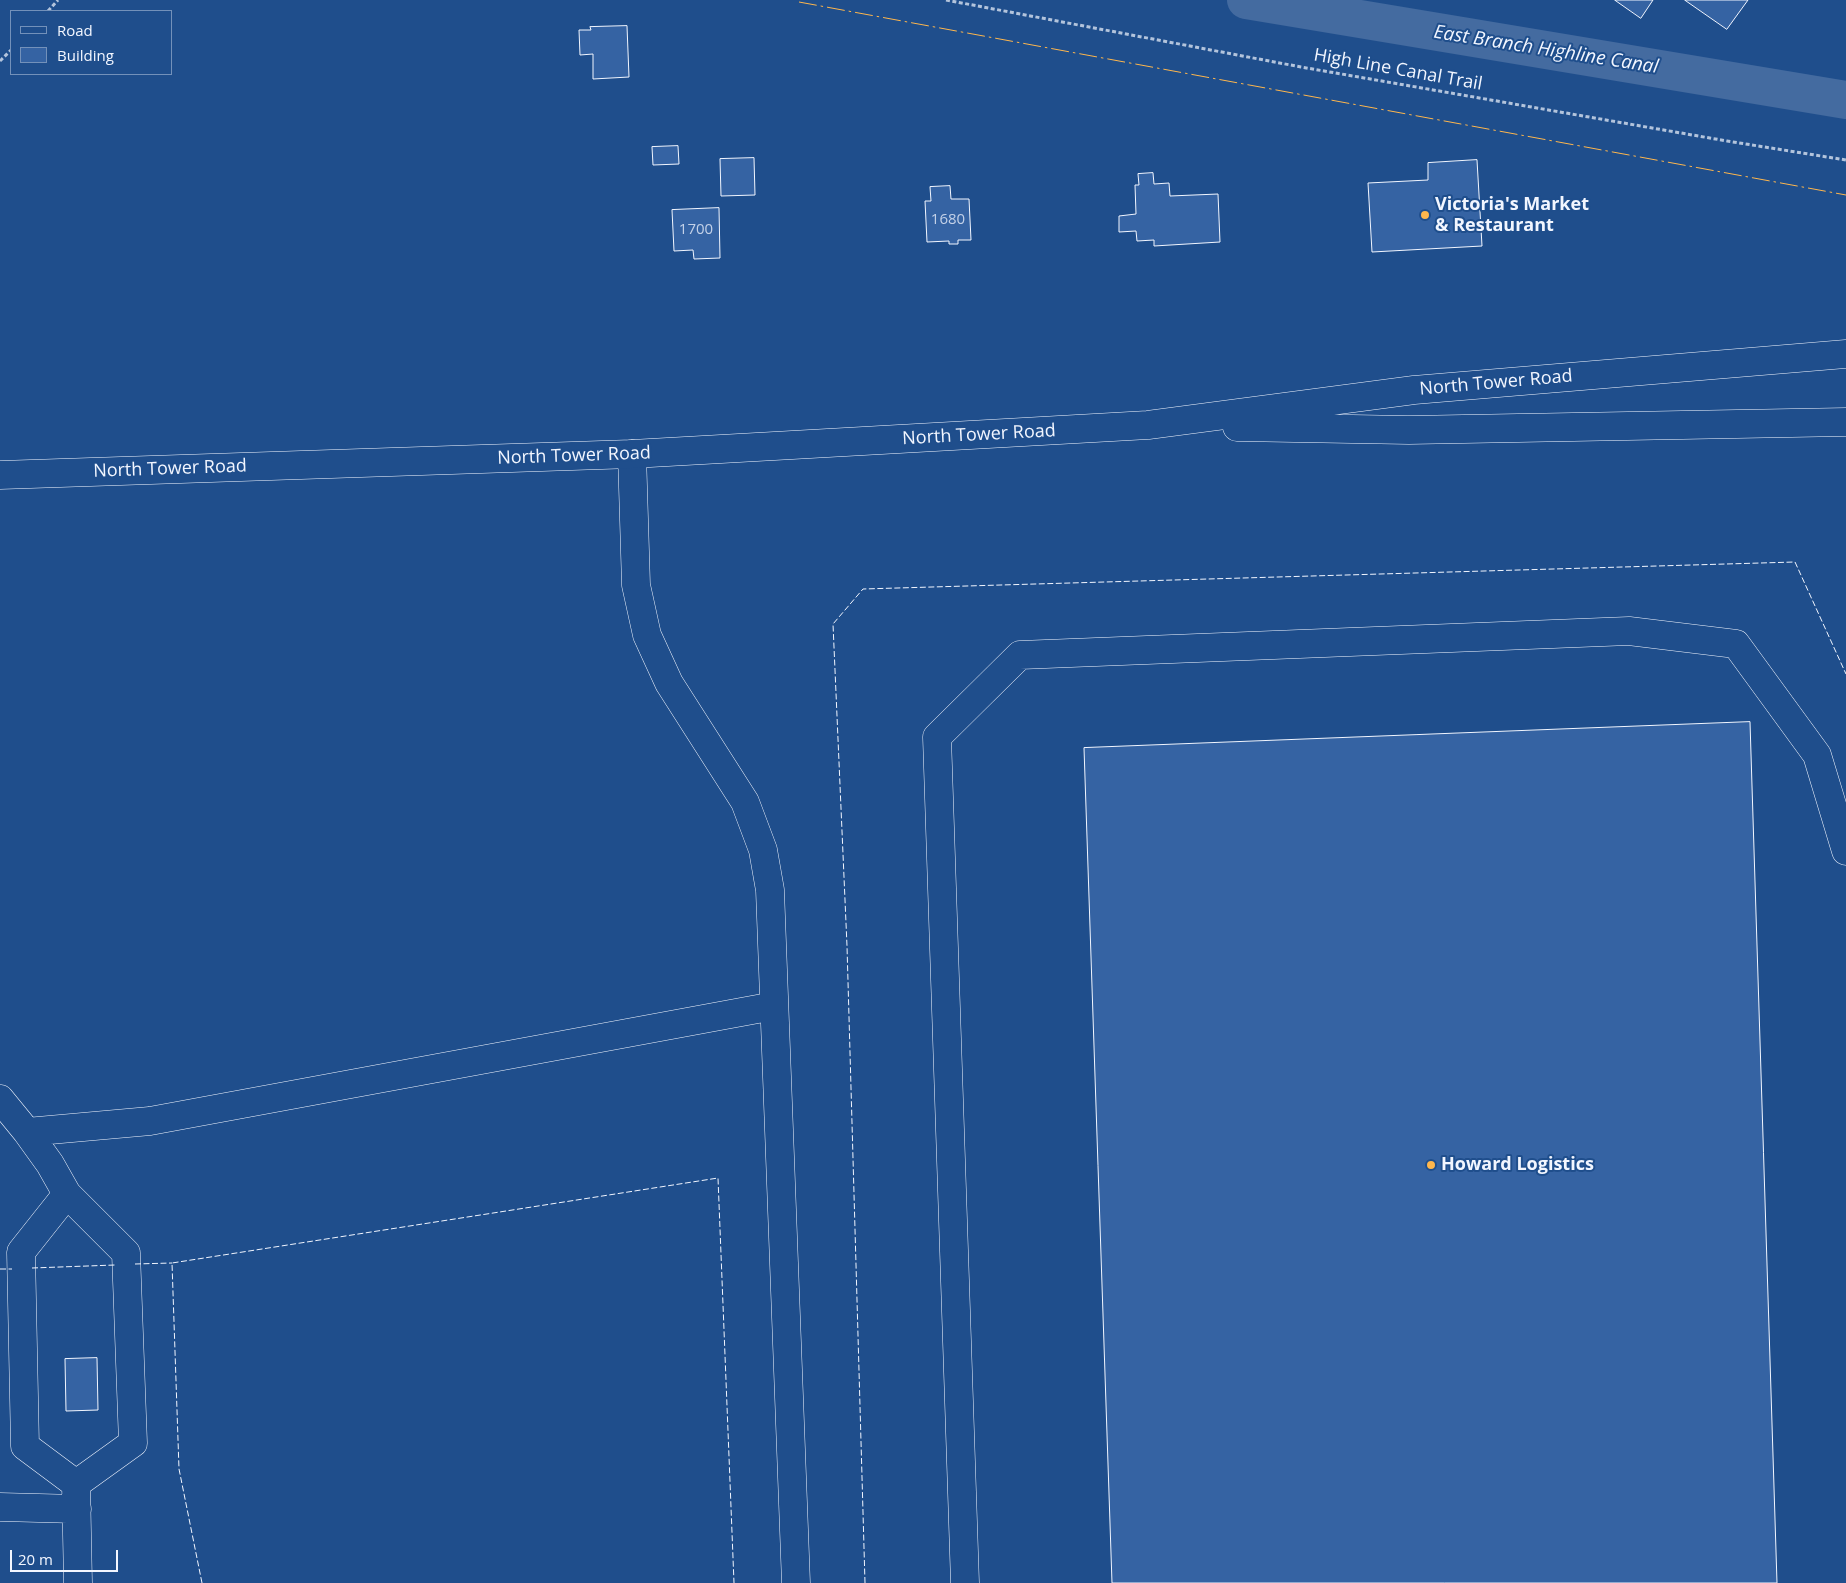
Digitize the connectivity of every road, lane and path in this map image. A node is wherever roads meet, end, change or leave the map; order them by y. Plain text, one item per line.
1 (58, 0) edge
2 (946, 0) edge
3 (49, 10) edge
4 (10, 51) edge
5 (0, 61) edge
6 (1846, 160) edge
7 (1846, 354) edge
8 (1846, 422) edge
9 (1148, 425) junction
10 (632, 454) junction
11 (0, 474) edge
12 (1846, 851) edge
13 (774, 1006) junction
14 (0, 1098) edge
15 (27, 1132) junction
16 (67, 1194) junction
17 (77, 1496) junction
18 (0, 1507) edge
19 (78, 1583) edge
20 (796, 1583) edge
21 (965, 1583) edge

1 - 3 path
2 - 6 path, High Line Canal Trail
4 - 5 path
7 - 9 main road, North Tower Road
8 - 9 main road, North Tower Road
9 - 10 main road, North Tower Road
10 - 11 main road, North Tower Road
10 - 13 main road
12 - 21 main road
13 - 15 main road
13 - 20 main road
14 - 15 main road
15 - 16 main road
16 - 17 main road
16 - 17 main road
17 - 18 main road
17 - 19 main road

